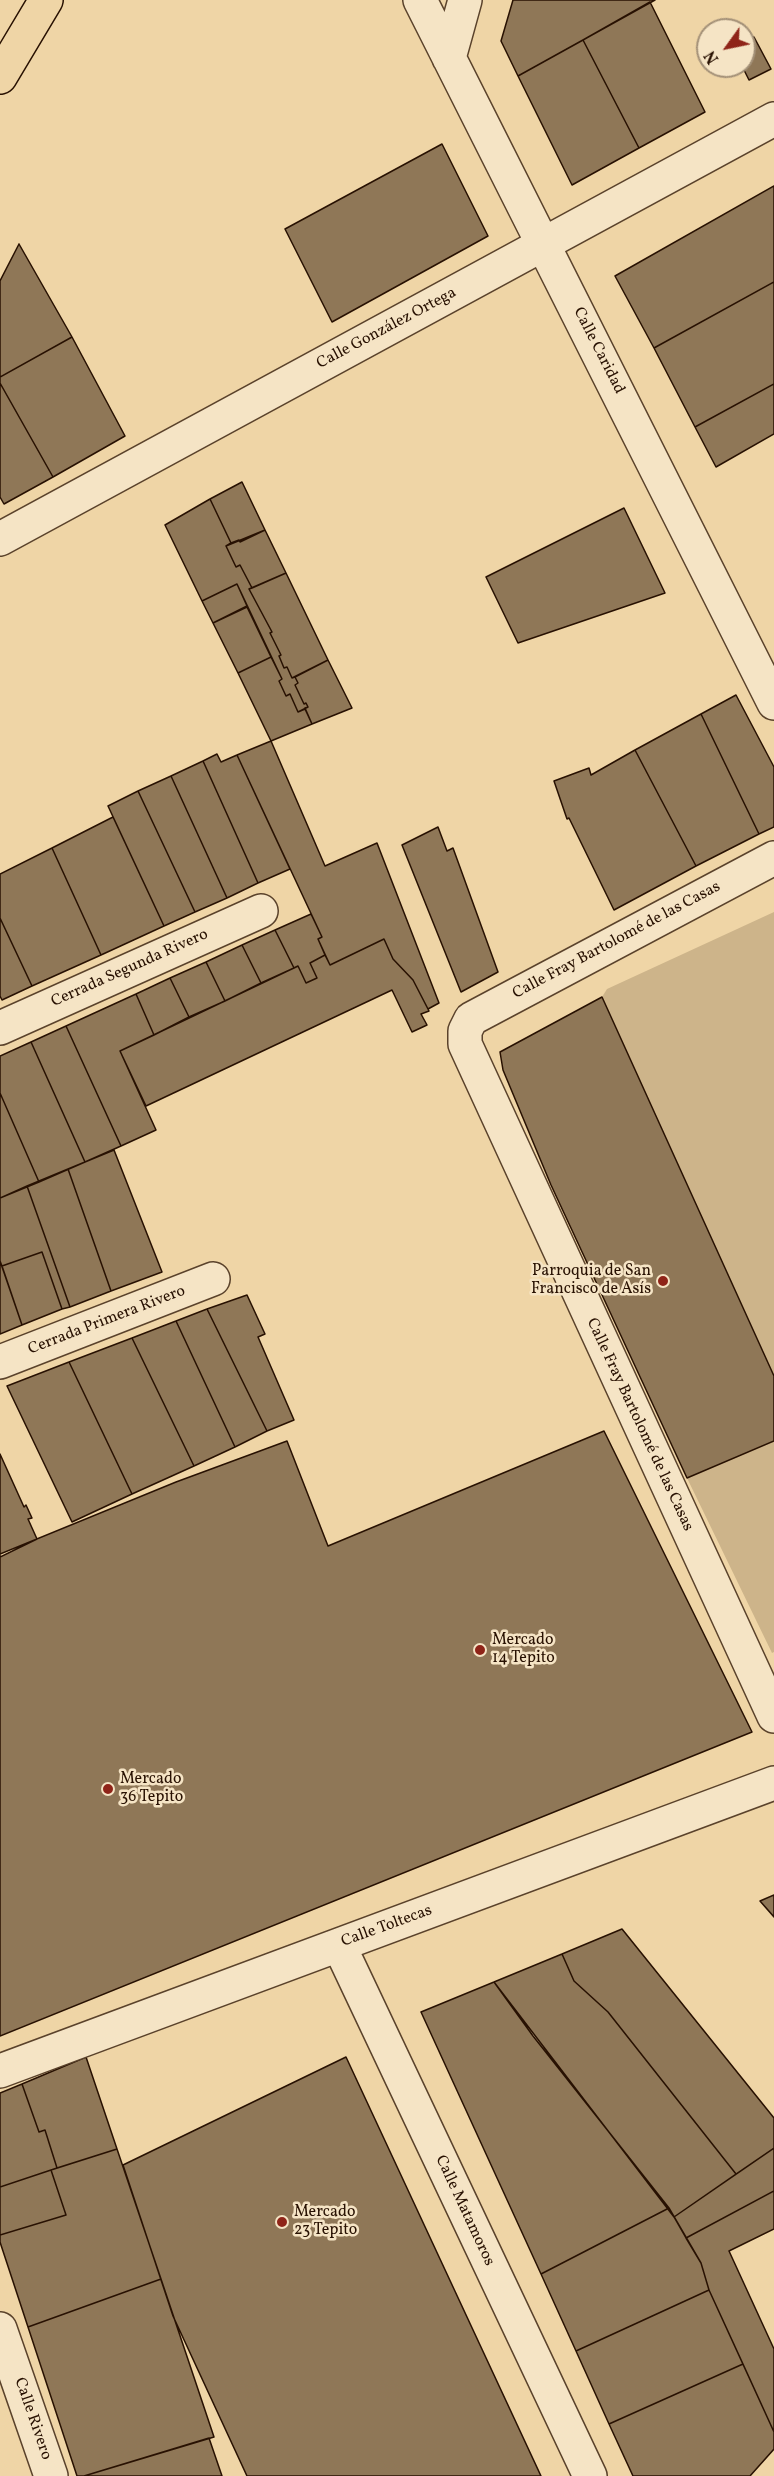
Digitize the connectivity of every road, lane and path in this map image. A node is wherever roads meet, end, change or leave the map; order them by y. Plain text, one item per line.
1 (46, 0) edge
2 (420, 0) edge
3 (465, 0) edge
4 (449, 58) junction
5 (0, 77) edge
6 (774, 119) edge
7 (544, 244) junction
8 (0, 539) edge
9 (774, 703) edge
10 (774, 858) edge
11 (261, 911) dead end
12 (0, 1028) edge
13 (213, 1279) dead end
14 (0, 1362) edge
15 (774, 1716) edge
16 (774, 1783) edge
17 (339, 1945) junction
18 (0, 2070) edge
19 (0, 2329) edge
20 (51, 2476) edge
21 (590, 2476) edge

1 - 5 main road
2 - 4 street, Calle Caridad
3 - 4 street
4 - 7 street, Calle Caridad
6 - 7 street, Calle González Ortega
7 - 8 street, Calle González Ortega
7 - 9 street, Calle Caridad
10 - 15 street, Calle Fray Bartolomé de las Casas
11 - 12 street, Cerrada Segunda Rivero
13 - 14 street, Cerrada Primera Rivero
16 - 17 street, Calle Toltecas
17 - 18 street, Calle Toltecas
17 - 21 street, Calle Matamoros
19 - 20 street, Calle Rivero

